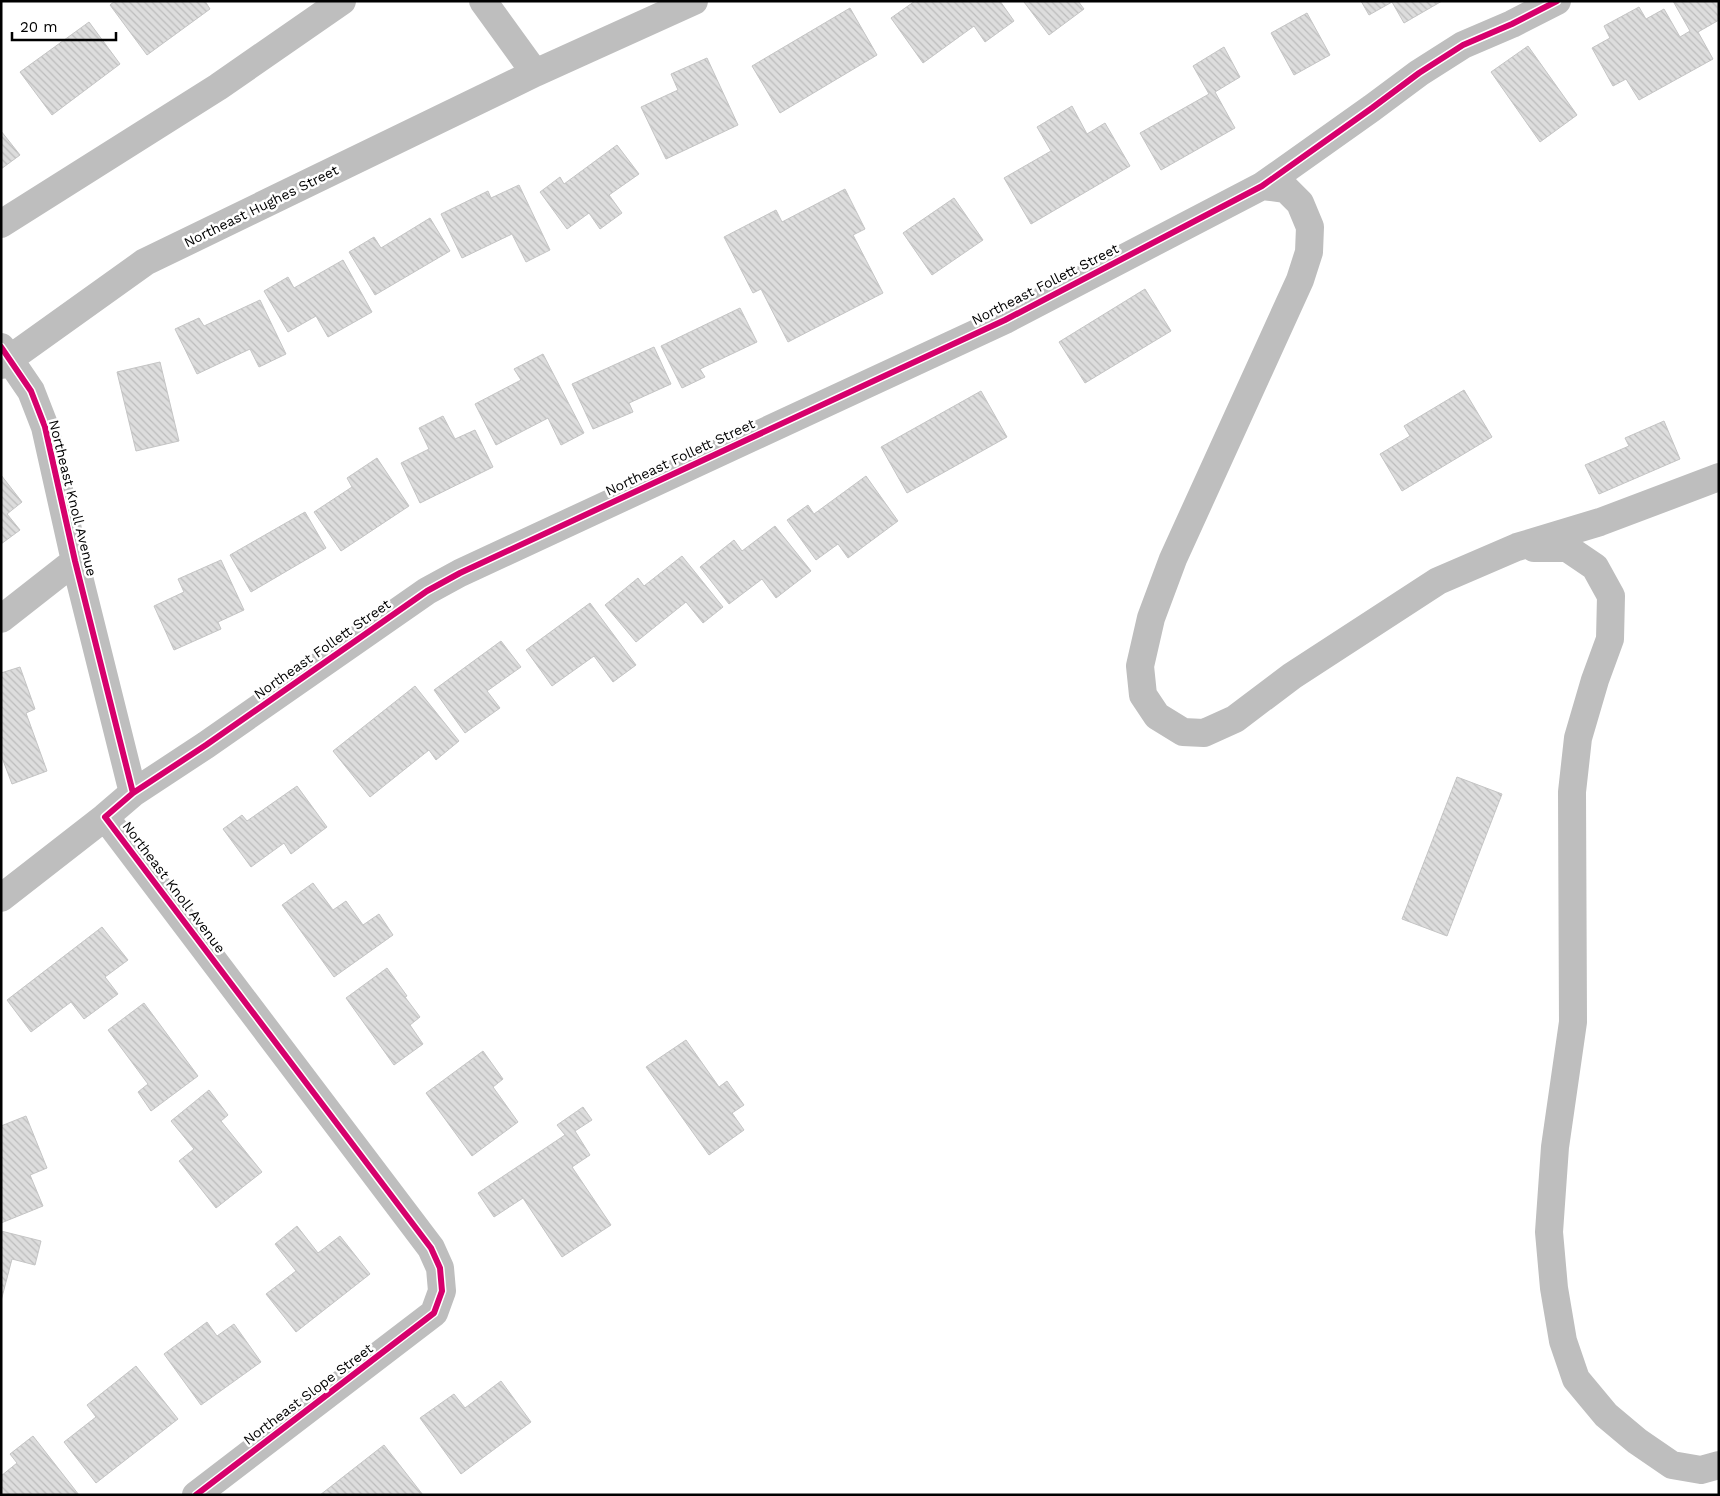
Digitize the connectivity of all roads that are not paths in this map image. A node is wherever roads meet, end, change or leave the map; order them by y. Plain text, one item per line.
1 (342, 1) edge
2 (482, 1) edge
3 (694, 1) edge
4 (1557, 1) edge
5 (535, 73) junction
6 (1262, 186) junction
7 (1, 224) edge
8 (4, 357) edge
9 (1719, 478) edge
10 (1517, 547) junction
11 (75, 561) junction
12 (1, 619) edge
13 (133, 793) junction
14 (105, 817) junction
15 (1, 898) edge
16 (434, 1314) joint
17 (1719, 1465) edge
18 (196, 1495) edge

1 - 7 street
2 - 5 street
3 - 5 street, Northeast Hughes Street
4 - 6 street, Northeast Follett Street
5 - 8 street, Northeast Hughes Street
6 - 10 street
6 - 13 street, Northeast Follett Street
8 - 11 street, Northeast Knoll Avenue
9 - 10 street
10 - 17 street
11 - 12 street
11 - 13 street, Northeast Knoll Avenue
13 - 14 street, Northeast Knoll Avenue
14 - 15 street
14 - 16 street, Northeast Knoll Avenue
16 - 18 street, Northeast Slope Street

